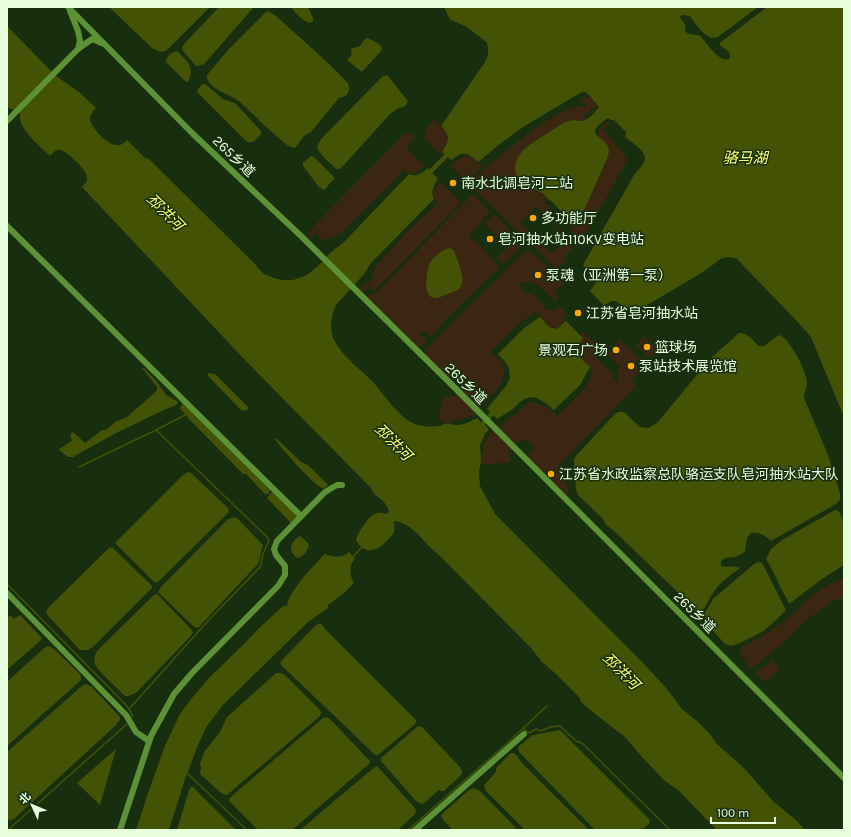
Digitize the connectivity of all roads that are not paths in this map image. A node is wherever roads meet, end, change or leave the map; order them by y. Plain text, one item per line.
1 (69, 8) edge
2 (105, 44) junction
3 (78, 49) junction
4 (7, 121) edge
5 (7, 226) edge
6 (342, 485) dead end
7 (301, 516) junction
8 (7, 593) edge
9 (524, 734) dead end
10 (149, 741) junction
11 (844, 778) edge
12 (120, 830) edge
13 (415, 830) edge

1 - 2 street, 265乡道
1 - 3 street
2 - 3 street
2 - 11 street, 265乡道
3 - 4 street
5 - 7 street
6 - 7 street
7 - 10 street
8 - 10 street
9 - 13 street
10 - 12 street

